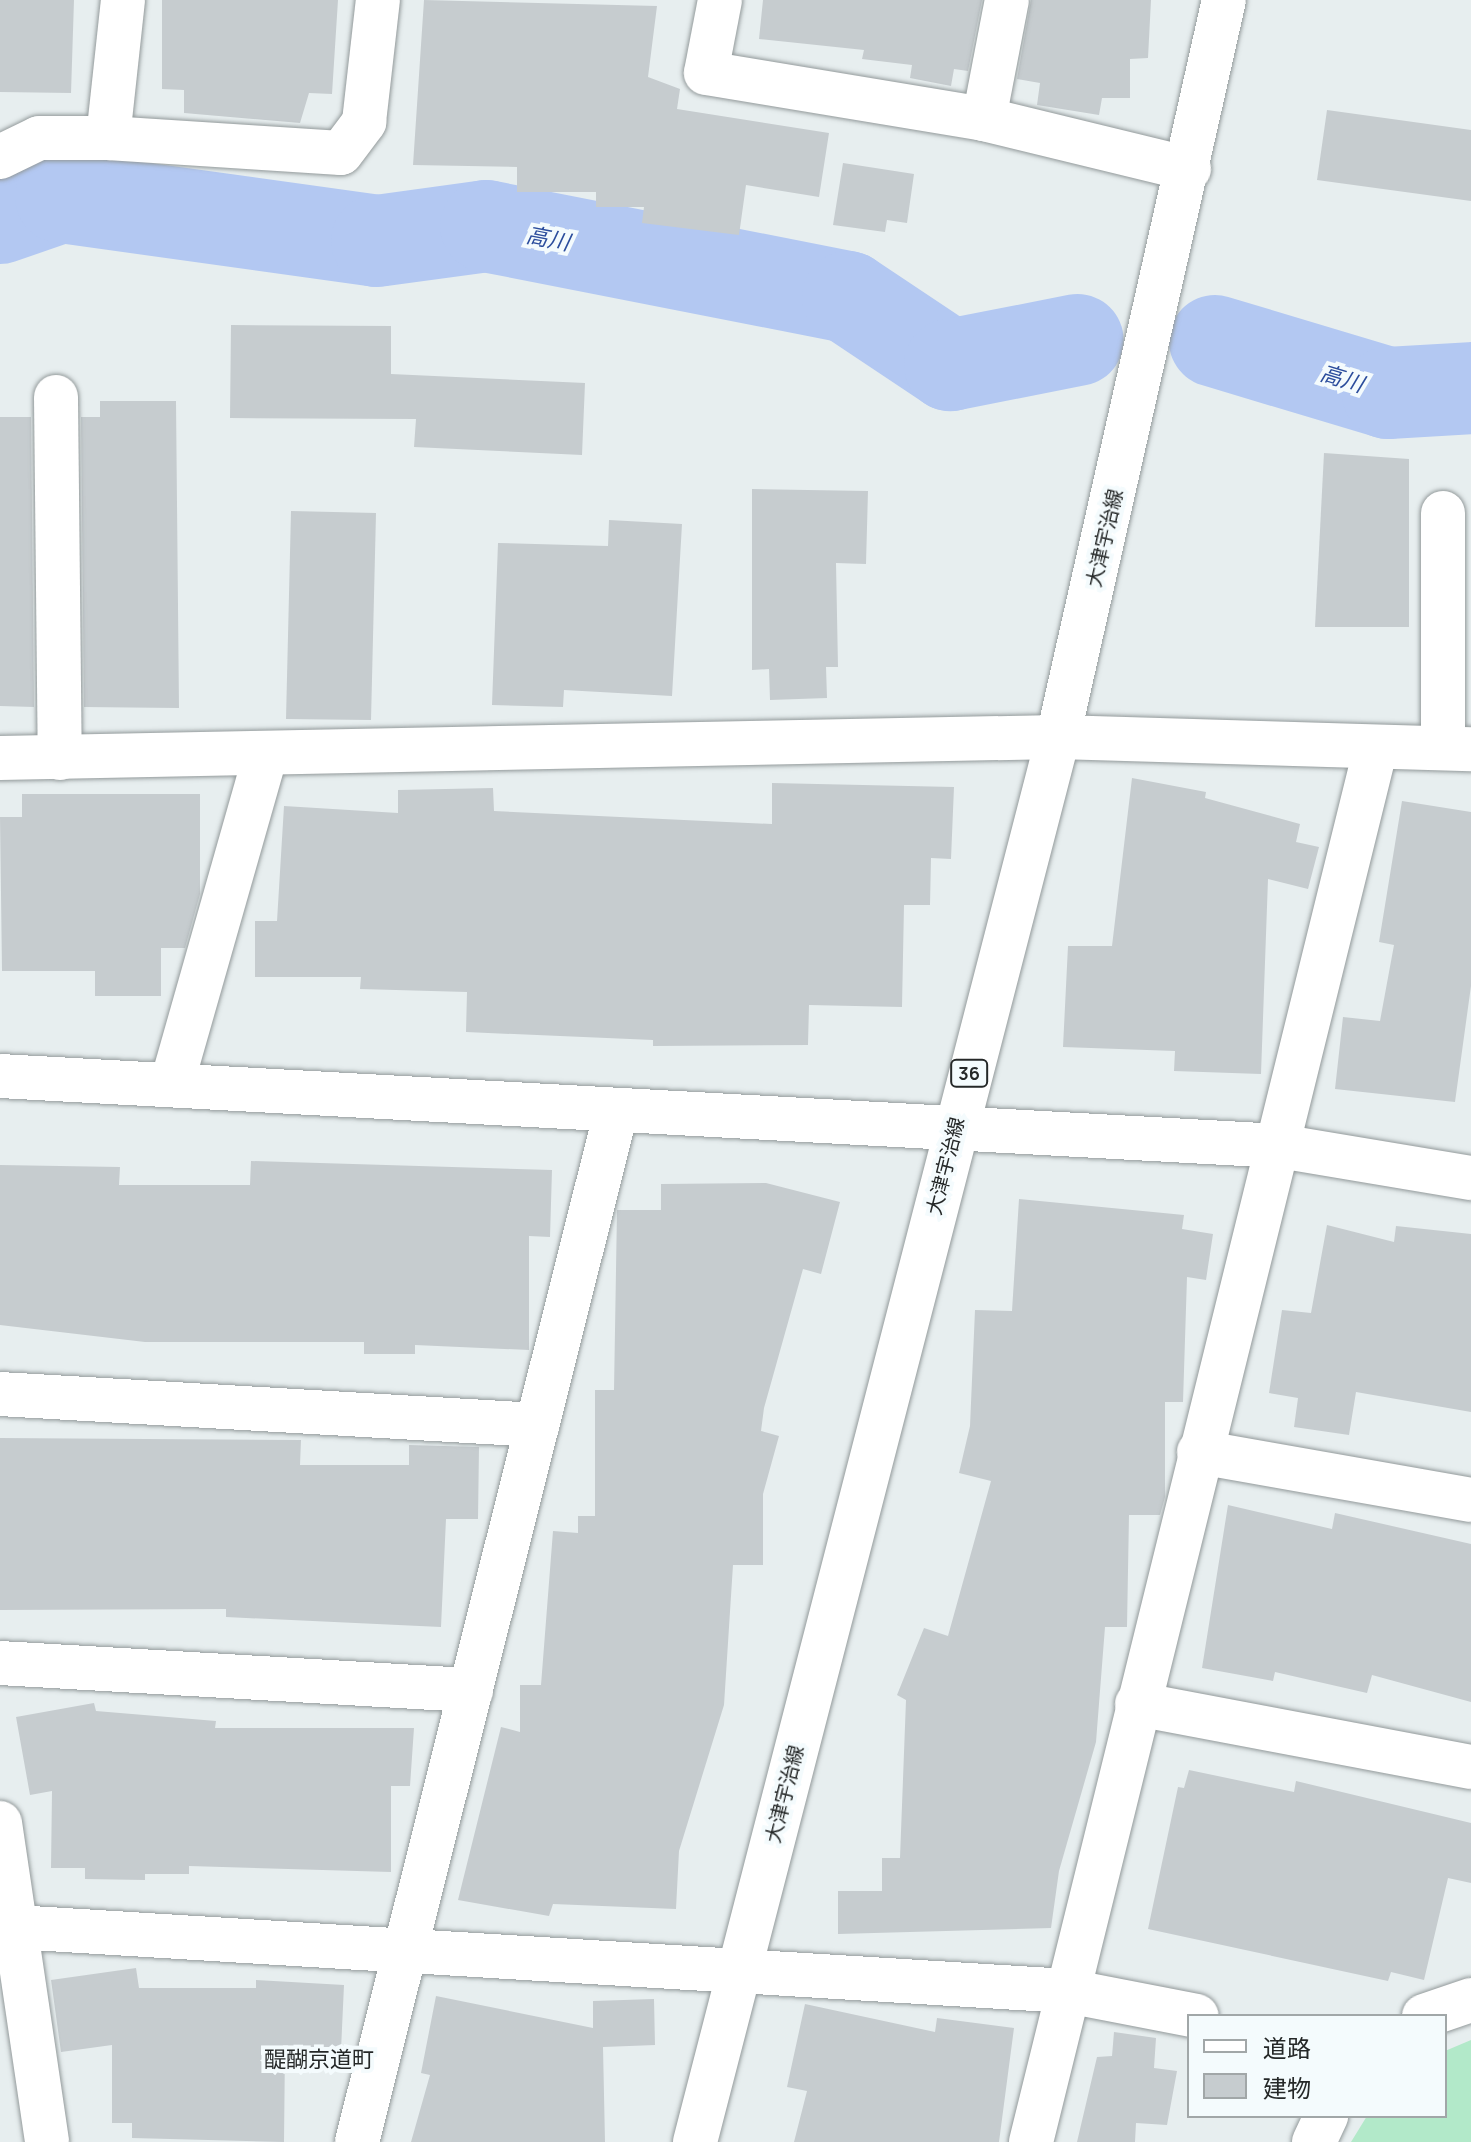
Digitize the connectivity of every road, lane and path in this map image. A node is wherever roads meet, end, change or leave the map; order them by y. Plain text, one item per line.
1 (123, 0) edge
2 (378, 0) edge
3 (720, 0) edge
4 (1007, 0) edge
5 (1224, 0) edge
6 (984, 119) junction
7 (108, 138) junction
8 (0, 157) edge
9 (1189, 169) junction
10 (56, 397) dead end
11 (1443, 513) dead end
12 (1058, 737) junction
13 (1376, 747) junction
14 (1457, 749) edge
15 (265, 756) junction
16 (0, 758) edge
17 (60, 758) junction
18 (0, 1076) edge
19 (172, 1083) junction
20 (616, 1112) junction
21 (955, 1129) junction
22 (1279, 1146) junction
23 (1471, 1178) edge
24 (0, 1394) edge
25 (537, 1425) junction
26 (1199, 1452) junction
27 (1471, 1500) edge
28 (0, 1663) edge
29 (471, 1690) junction
30 (1137, 1704) junction
31 (1471, 1767) edge
32 (0, 1823) edge
33 (15, 1927) junction
34 (405, 1947) junction
35 (740, 1968) junction
36 (1068, 1991) junction
37 (1471, 2000) edge
38 (1187, 2014) edge
39 (1430, 2014) edge
40 (1325, 2118) edge
41 (47, 2142) edge
42 (357, 2142) edge
43 (695, 2142) edge
44 (1031, 2142) edge
45 (1314, 2142) edge

1 - 7 street
2 - 7 street
3 - 6 street
4 - 6 street
5 - 9 street, 大津宇治線 / 36
6 - 9 street
7 - 8 street
9 - 12 street, 大津宇治線 / 36
10 - 17 street
11 - 14 street
12 - 13 street
12 - 15 street
12 - 21 street, 大津宇治線 / 36
13 - 14 street
13 - 22 street
15 - 17 street
15 - 19 street
16 - 17 street
18 - 19 street
19 - 20 street
20 - 21 street
20 - 25 street
21 - 22 street
21 - 35 street, 大津宇治線 / 36
22 - 23 street
22 - 26 street
24 - 25 street
25 - 29 street
26 - 27 street
26 - 30 street
28 - 29 street
29 - 34 street
30 - 31 street
30 - 36 street
32 - 33 street
33 - 34 street
33 - 41 street
34 - 35 street
34 - 42 street
35 - 36 street
35 - 43 street, 大津宇治線 / 36
36 - 38 street
36 - 44 street
37 - 39 street
40 - 45 street

